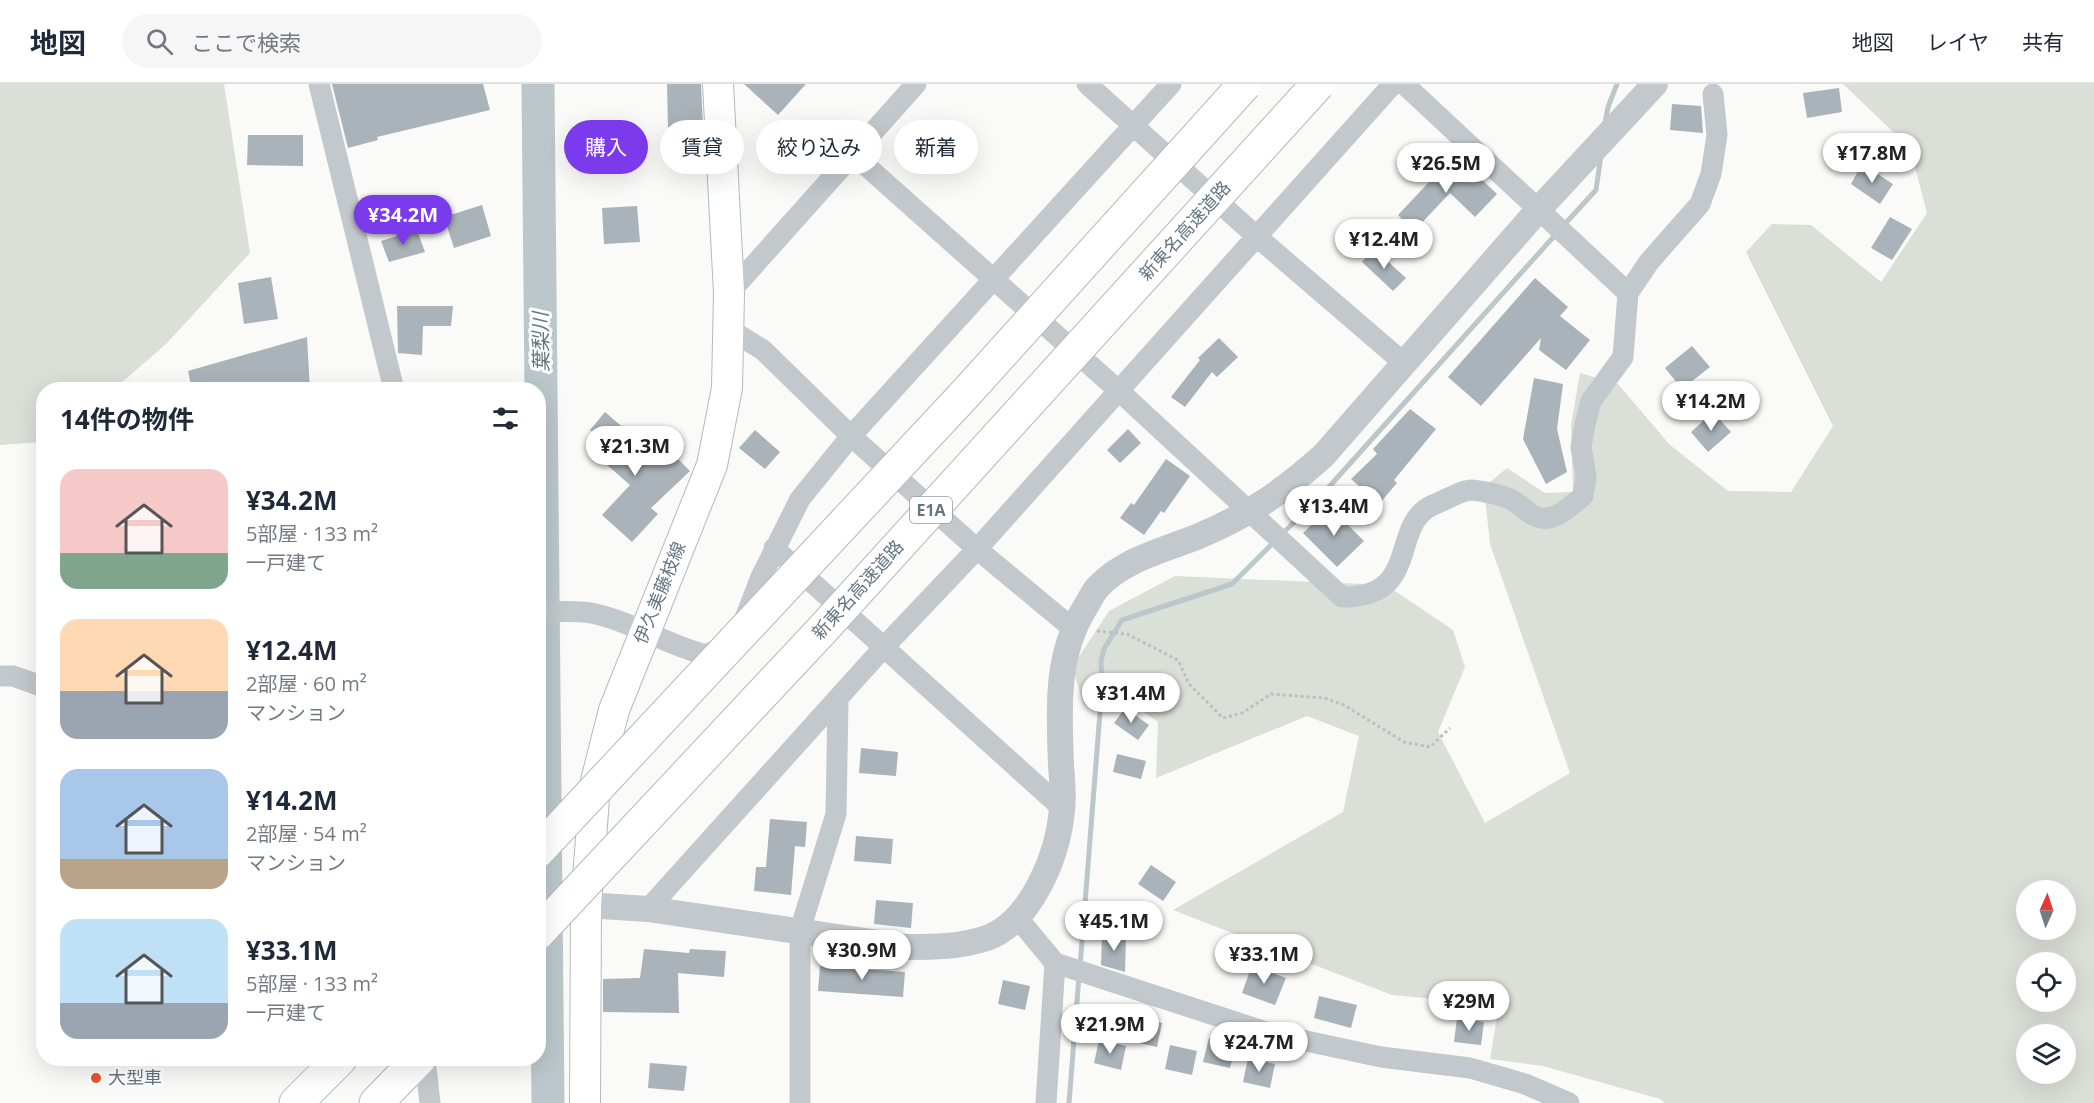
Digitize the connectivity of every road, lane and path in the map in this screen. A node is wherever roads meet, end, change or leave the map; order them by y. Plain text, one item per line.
1 (319, 84) edge
2 (718, 84) edge
3 (916, 84) edge
4 (1087, 84) edge
5 (1172, 84) edge
6 (1245, 84) edge
7 (1318, 84) edge
8 (1393, 84) edge
9 (1404, 84) edge
10 (1654, 84) edge
11 (1713, 94) dead end
12 (882, 123) edge
13 (1134, 127) junction
14 (837, 174) edge
15 (875, 174) edge
16 (1539, 209) junction
17 (1255, 235) junction
18 (993, 279) junction
19 (729, 293) junction
20 (1628, 293) junction
21 (729, 329) junction
22 (1405, 364) junction
23 (392, 382) edge
24 (1118, 390) junction
25 (851, 436) junction
26 (1250, 511) junction
27 (774, 548) junction
28 (977, 549) junction
29 (546, 612) edge
30 (1072, 628) junction
31 (645, 630) junction
32 (884, 647) junction
33 (0, 676) edge
34 (36, 684) edge
35 (838, 701) junction
36 (1450, 728) dead end
37 (1063, 809) junction
38 (546, 842) edge
39 (586, 905) junction
40 (648, 909) junction
41 (1017, 916) junction
42 (546, 924) edge
43 (800, 930) junction
44 (1055, 963) junction
45 (333, 1066) edge
46 (412, 1066) edge
47 (426, 1066) edge
48 (303, 1097) edge
49 (376, 1103) edge
50 (430, 1103) edge
51 (585, 1103) edge
52 (800, 1103) edge
53 (1046, 1103) edge
54 (1569, 1103) edge

1 - 23 street
2 - 19 main road, 伊久美藤枝線
3 - 12 street
4 - 13 street
5 - 13 street
6 - 38 highway, bridge
7 - 42 highway, 新東名高速道路 / E1A, bridge
8 - 17 street
9 - 16 street
10 - 16 street
11 - 20 street
13 - 17 street
13 - 18 street
14 - 19 street
15 - 18 street
16 - 20 street
16 - 22 street
17 - 22 street
17 - 24 street
18 - 24 street
18 - 25 street
19 - 21 main road, 伊久美藤枝線
20 - 26 street
21 - 25 street
21 - 31 main road, 伊久美藤枝線
22 - 26 street
24 - 26 street
24 - 28 street
25 - 27 street
25 - 28 street
26 - 30 street
27 - 31 street
27 - 32 street
28 - 30 street
28 - 32 street
29 - 31 street
30 - 36 path
30 - 37 street
31 - 39 main road, 伊久美藤枝線
32 - 35 street
32 - 37 street
33 - 34 street
35 - 40 street
35 - 43 street
37 - 41 street
39 - 40 street
39 - 51 main road, 伊久美藤枝線
40 - 43 street
41 - 43 street
41 - 44 street
43 - 52 street
44 - 53 street
44 - 54 street
45 - 48 highway
46 - 49 highway
47 - 50 street

